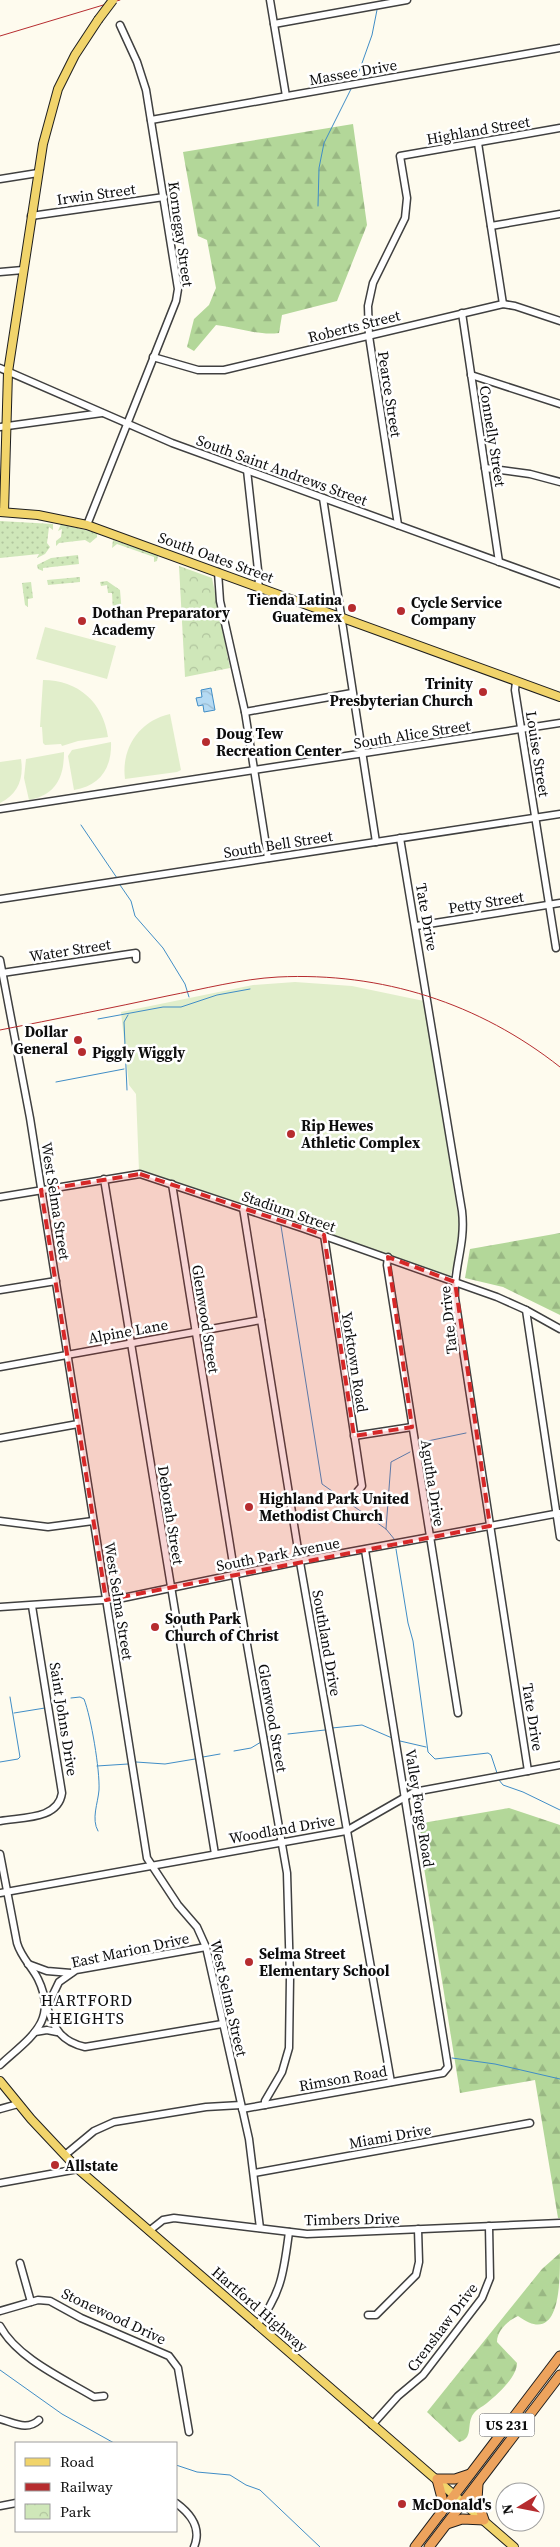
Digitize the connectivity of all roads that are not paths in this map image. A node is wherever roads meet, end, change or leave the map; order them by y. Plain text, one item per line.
1 (112, 0) edge
2 (270, 0) edge
3 (407, 0) edge
4 (274, 24) junction
5 (120, 25) dead end
6 (560, 48) edge
7 (286, 96) junction
8 (151, 120) junction
9 (560, 128) edge
10 (478, 142) junction
11 (400, 156) joint
12 (38, 173) junction
13 (0, 179) edge
14 (164, 197) junction
15 (560, 214) edge
16 (32, 216) junction
17 (491, 226) junction
18 (23, 270) junction
19 (0, 272) edge
20 (503, 304) junction
21 (462, 313) junction
22 (560, 321) edge
23 (369, 336) junction
24 (153, 357) junction
25 (4, 370) edge
26 (471, 376) junction
27 (560, 404) edge
28 (103, 413) junction
29 (127, 424) junction
30 (3, 426) edge
31 (485, 468) junction
32 (247, 470) junction
33 (560, 482) edge
34 (323, 498) junction
35 (2, 512) edge
36 (87, 525) junction
37 (398, 525) junction
38 (499, 562) junction
39 (218, 572) junction
40 (560, 584) edge
41 (258, 587) junction
42 (342, 617) junction
43 (516, 682) junction
44 (352, 693) junction
45 (560, 697) edge
46 (245, 712) junction
47 (560, 723) edge
48 (521, 730) junction
49 (363, 754) junction
50 (254, 771) junction
51 (0, 808) edge
52 (560, 814) edge
53 (535, 818) junction
54 (400, 838) junction
55 (376, 842) junction
56 (268, 858) junction
57 (0, 899) edge
58 (560, 903) edge
59 (549, 905) junction
60 (416, 926) junction
61 (556, 948) dead end
62 (136, 959) dead end
63 (0, 960) edge
64 (2, 973) junction
65 (104, 1179) junction
66 (172, 1184) junction
67 (41, 1190) junction
68 (0, 1197) edge
69 (243, 1208) junction
70 (324, 1235) junction
71 (388, 1257) junction
72 (56, 1280) junction
73 (455, 1282) junction
74 (0, 1290) edge
75 (526, 1310) junction
76 (261, 1320) junction
77 (560, 1330) edge
78 (196, 1332) junction
79 (130, 1343) junction
80 (68, 1354) junction
81 (0, 1367) edge
82 (78, 1424) junction
83 (412, 1427) junction
84 (354, 1436) junction
85 (0, 1438) edge
86 (357, 1492) dead end
87 (558, 1513) edge
88 (0, 1521) edge
89 (93, 1521) junction
90 (490, 1526) junction
91 (560, 1537) edge
92 (429, 1538) junction
93 (365, 1550) junction
94 (300, 1561) junction
95 (235, 1575) junction
96 (171, 1589) junction
97 (106, 1600) junction
98 (32, 1606) junction
99 (0, 1607) edge
100 (458, 1713) dead end
101 (560, 1765) edge
102 (528, 1770) junction
103 (406, 1796) junction
104 (0, 1821) edge
105 (346, 1831) junction
106 (282, 1842) junction
107 (0, 1854) edge
108 (215, 1854) junction
109 (152, 1866) junction
110 (4, 1893) edge
111 (206, 1946) junction
112 (28, 1964) junction
113 (70, 1973) junction
114 (47, 2007) junction
115 (222, 2024) junction
116 (34, 2032) junction
117 (58, 2032) junction
118 (0, 2065) edge
119 (447, 2069) joint
120 (0, 2081) edge
121 (391, 2082) junction
122 (18, 2104) junction
123 (265, 2105) junction
124 (242, 2107) junction
125 (0, 2108) edge
126 (530, 2124) dead end
127 (64, 2155) junction
128 (78, 2169) junction
129 (254, 2173) junction
130 (0, 2184) edge
131 (560, 2223) edge
132 (489, 2226) junction
133 (260, 2228) junction
134 (418, 2229) junction
135 (149, 2231) junction
136 (288, 2232) junction
137 (20, 2263) dead end
138 (31, 2302) junction
139 (0, 2311) edge
140 (368, 2315) dead end
141 (257, 2325) junction
142 (0, 2326) edge
143 (559, 2358) edge
144 (560, 2375) edge
145 (104, 2396) dead end
146 (0, 2418) edge
147 (39, 2420) dead end
148 (372, 2425) junction
149 (189, 2432) dead end
150 (470, 2474) junction
151 (437, 2479) junction
152 (479, 2482) junction
153 (455, 2495) junction
154 (463, 2502) junction
155 (15, 2504) edge
156 (178, 2505) edge
157 (0, 2506) edge
158 (441, 2513) junction
159 (484, 2520) junction
160 (447, 2524) junction
161 (194, 2547) edge
162 (414, 2547) edge
163 (429, 2547) edge
164 (514, 2547) edge

1 - 12 main road, bridge
2 - 4 street
3 - 4 street
4 - 7 street
5 - 8 street, Kornegay Street
6 - 7 street, Massee Drive
7 - 8 street, Massee Drive
8 - 14 street, Kornegay Street
9 - 10 street, Highland Street
10 - 11 street, Highland Street
10 - 17 street
11 - 23 street, Pearce Street
12 - 13 street
12 - 16 main road
14 - 16 street, Irwin Street
14 - 24 street, Kornegay Street
15 - 17 street
16 - 18 main road
17 - 20 street
18 - 19 street
18 - 25 main road
20 - 21 street, Roberts Street
20 - 22 street, Roberts Street
21 - 23 street, Roberts Street
21 - 26 street, Connelly Street
23 - 24 street, Roberts Street
23 - 37 street, Pearce Street
24 - 29 street, Kornegay Street
25 - 28 street, South Saint Andrews Street
25 - 30 main road
26 - 27 street
26 - 31 street, Connelly Street
28 - 29 street, South Saint Andrews Street
28 - 30 street
29 - 32 street, South Saint Andrews Street
29 - 36 street, Kornegay Street
30 - 35 main road
31 - 33 street
31 - 38 street, Connelly Street
32 - 34 street, South Saint Andrews Street
32 - 41 street
34 - 37 street, South Saint Andrews Street
34 - 42 street
35 - 36 main road, South Oates Street
36 - 39 main road, South Oates Street
37 - 38 street, South Saint Andrews Street
38 - 40 street, South Saint Andrews Street
39 - 41 main road, South Oates Street
39 - 46 street
41 - 42 main road, South Oates Street
42 - 43 main road, South Oates Street
42 - 44 street
43 - 45 main road, South Oates Street
43 - 48 street, Louise Street
44 - 46 street
44 - 49 street
46 - 50 street
47 - 48 street, South Alice Street
48 - 49 street, South Alice Street
48 - 53 street, Louise Street
49 - 50 street, South Alice Street
49 - 55 street
50 - 51 street, South Alice Street
50 - 56 street
52 - 53 street, South Bell Street
53 - 54 street, South Bell Street
53 - 59 street, Louise Street
54 - 55 street, South Bell Street
54 - 60 street, Tate Drive
55 - 56 street, South Bell Street
56 - 57 street, South Bell Street
58 - 59 street, Petty Street
59 - 60 street, Petty Street
59 - 61 street, Louise Street
60 - 73 street, Tate Drive
62 - 64 street, Water Street
63 - 64 street, West Selma Street
64 - 67 street, West Selma Street
65 - 66 street, Stadium Street
65 - 67 street, Stadium Street
65 - 79 street, Deborah Street
66 - 69 street, Stadium Street
66 - 78 street, Glenwood Street
67 - 68 street, Stadium Street
67 - 72 street, West Selma Street
69 - 70 street, Stadium Street
69 - 76 street, Southland Drive
70 - 71 street, Stadium Street
70 - 84 street, Yorktown Road
71 - 73 street, Stadium Street
71 - 83 street, Agutha Drive
72 - 74 street
72 - 80 street, West Selma Street
73 - 75 street, Stadium Street
73 - 90 street, Tate Drive
75 - 77 street, Stadium Street
75 - 87 street
76 - 78 street, Alpine Lane
76 - 94 street, Southland Drive
78 - 79 street, Alpine Lane
78 - 95 street, Glenwood Street
79 - 80 street, Alpine Lane
79 - 96 street, Deborah Street
80 - 81 street, Alpine Lane
80 - 82 street, West Selma Street
82 - 85 street
82 - 89 street, West Selma Street
83 - 84 street
83 - 92 street, Agutha Drive
84 - 86 street, Yorktown Road
87 - 90 street, South Park Avenue
87 - 91 street
88 - 89 street
89 - 97 street, West Selma Street
90 - 92 street, South Park Avenue
90 - 102 street, Tate Drive
92 - 93 street, South Park Avenue
92 - 100 street, Agutha Drive
93 - 94 street, South Park Avenue
93 - 103 street, Valley Forge Road
94 - 95 street, South Park Avenue
94 - 105 street, Southland Drive
95 - 96 street, South Park Avenue
95 - 106 street, Glenwood Street
96 - 97 street, South Park Avenue
96 - 108 street, Deborah Street
97 - 98 street, South Park Avenue
97 - 109 street, West Selma Street
98 - 99 street, South Park Avenue
98 - 104 street, Saint Johns Drive
101 - 102 street, Woodland Drive
102 - 103 street, Woodland Drive
103 - 105 street, Woodland Drive
103 - 119 street, Valley Forge Road
105 - 106 street, Woodland Drive
105 - 121 street, Southland Drive
106 - 108 street, Woodland Drive
106 - 123 street, Glenwood Street
107 - 110 street
108 - 109 street, Woodland Drive
109 - 110 street, Woodland Drive
109 - 111 street, West Selma Street
110 - 112 street
111 - 113 street, East Marion Drive
111 - 115 street, West Selma Street
112 - 113 street
112 - 114 street
113 - 114 street, East Marion Drive
114 - 116 street, East Marion Drive
114 - 117 street
115 - 117 street
115 - 124 street, West Selma Street
116 - 117 street
116 - 118 street, East Marion Drive
119 - 121 street, Rimson Road
120 - 122 main road, Hartford Highway
121 - 123 street, Rimson Road
122 - 125 street
122 - 127 main road, Hartford Highway
123 - 124 street, Rimson Road
124 - 127 street, Rimson Road
124 - 129 street, West Selma Street
126 - 129 street, Miami Drive
127 - 128 main road, Hartford Highway
128 - 130 street
128 - 135 main road, Hartford Highway
129 - 133 street, West Selma Street
131 - 132 street, Timbers Drive
132 - 134 street, Timbers Drive
132 - 148 street, Crenshaw Drive
133 - 135 street, Timbers Drive
133 - 136 street, Timbers Drive
134 - 136 street, Timbers Drive
134 - 140 street
135 - 141 main road, Hartford Highway
136 - 141 street
137 - 138 street
138 - 139 street, Stonewood Drive
138 - 149 street, Stonewood Drive
141 - 148 main road, Hartford Highway
142 - 145 street
143 - 150 highway, US 231
144 - 152 highway, US 231
146 - 147 street
148 - 151 main road, Hartford Highway
150 - 151 highway
150 - 153 highway, US 231
151 - 153 main road, Hartford Highway
151 - 158 highway
152 - 154 highway, US 231
152 - 159 highway
153 - 154 main road, Hartford Highway
153 - 158 highway, US 231
154 - 159 main road, Hartford Highway
154 - 160 highway, US 231
155 - 157 street
156 - 161 street
158 - 162 highway, US 231
159 - 160 highway
159 - 164 main road, Hartford Highway
160 - 163 highway, US 231

